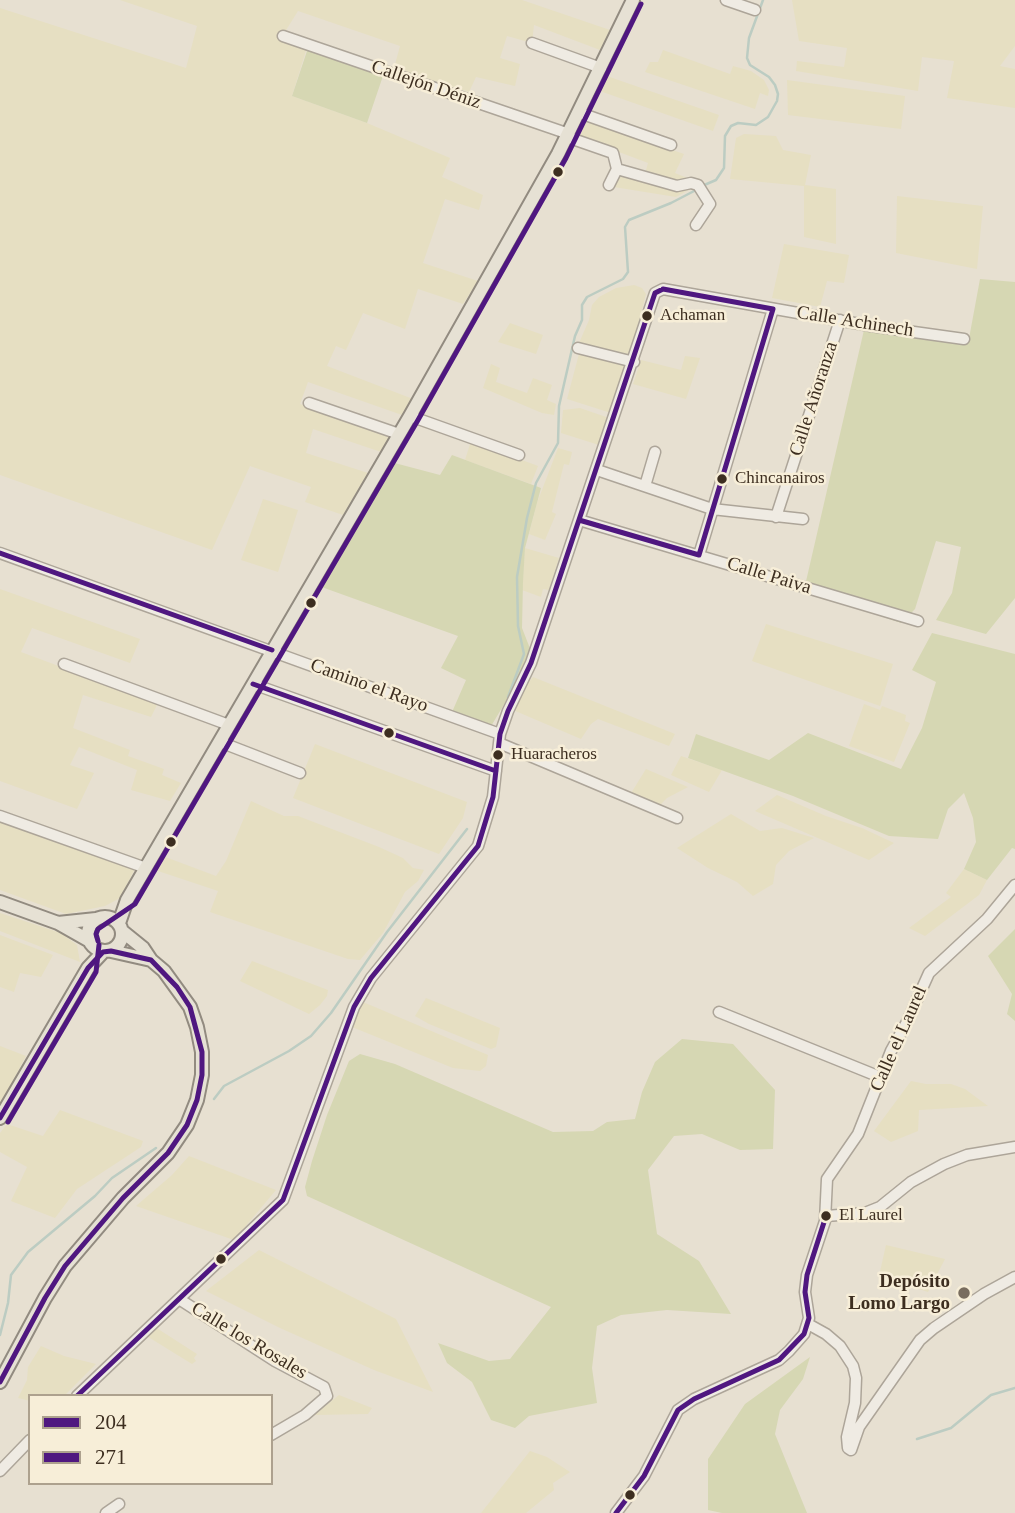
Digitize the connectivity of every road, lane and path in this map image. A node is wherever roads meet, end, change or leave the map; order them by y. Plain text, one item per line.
1 (633, 0) edge
2 (726, 0) edge
3 (755, 10) dead end
4 (283, 36) dead end
5 (532, 43) dead end
6 (601, 68) junction
7 (580, 113) junction
8 (568, 135) junction
9 (671, 145) dead end
10 (617, 169) junction
11 (609, 185) dead end
12 (696, 225) dead end
13 (773, 309) junction
14 (840, 320) junction
15 (964, 340) dead end
16 (578, 348) dead end
17 (634, 362) junction
18 (309, 403) dead end
19 (410, 415) junction
20 (399, 434) junction
21 (655, 452) dead end
22 (519, 455) dead end
23 (597, 470) junction
24 (645, 486) junction
25 (712, 509) junction
26 (776, 517) junction
27 (803, 519) dead end
28 (579, 520) junction
29 (0, 553) edge
30 (699, 555) junction
31 (918, 621) dead end
32 (272, 650) junction
33 (64, 664) dead end
34 (253, 684) junction
35 (229, 725) junction
36 (500, 738) junction
37 (220, 741) junction
38 (496, 771) junction
39 (300, 773) dead end
40 (0, 816) edge
41 (677, 818) dead end
42 (146, 868) junction
43 (1015, 886) edge
44 (127, 900) junction
45 (0, 902) edge
46 (100, 918) junction
47 (58, 923) junction
48 (120, 927) junction
49 (89, 942) junction
50 (107, 951) junction
51 (151, 960) junction
52 (88, 968) junction
53 (719, 1012) dead end
54 (880, 1077) junction
55 (0, 1118) edge
56 (1015, 1147) edge
57 (825, 1216) junction
58 (1015, 1277) edge
59 (179, 1299) junction
60 (808, 1324) junction
61 (0, 1382) edge
62 (79, 1394) edge
63 (273, 1434) edge
64 (28, 1442) edge
65 (0, 1471) edge
66 (119, 1504) dead end
67 (106, 1513) edge
68 (616, 1513) edge

1 - 6 main road
2 - 3 street
4 - 8 street, Callejón Déniz
5 - 6 street
6 - 7 main road
7 - 8 main road
7 - 9 street
8 - 10 street, Callejón Déniz
8 - 19 main road
10 - 11 street
10 - 12 street
13 - 14 street, Calle Achinech
13 - 17 street, Calle Achinech
13 - 25 street
14 - 15 street, Calle Achinech
14 - 26 street, Calle Añoranza
16 - 17 street
17 - 23 street
18 - 20 street
19 - 20 main road
19 - 22 street
20 - 32 main road
21 - 24 street
23 - 24 street
23 - 28 street
24 - 25 street
25 - 26 street
25 - 30 street
26 - 27 street
28 - 30 street, Calle Paiva
28 - 36 street
29 - 32 street, Camino el Rayo
30 - 31 street, Calle Paiva
32 - 34 main road
32 - 36 street, Camino el Rayo
33 - 35 street
34 - 35 main road
34 - 38 street
35 - 37 main road
36 - 38 street
36 - 41 street, Camino el Rayo
37 - 39 street
37 - 42 main road
38 - 59 street
40 - 42 street
42 - 44 main road
43 - 54 street, Calle el Laurel
44 - 46 main road
44 - 48 main road
45 - 47 main road
46 - 47 main road
46 - 48 main road
46 - 49 main road
47 - 49 main road
48 - 50 main road
48 - 51 main road
49 - 50 main road
49 - 52 main road
50 - 51 main road
50 - 52 main road
51 - 61 main road
52 - 55 main road
53 - 54 street
54 - 57 street, Calle el Laurel
56 - 57 street
57 - 60 street, Calle el Laurel
58 - 60 street
59 - 62 street
59 - 63 street, Calle los Rosales
60 - 68 street
64 - 65 street
66 - 67 street

